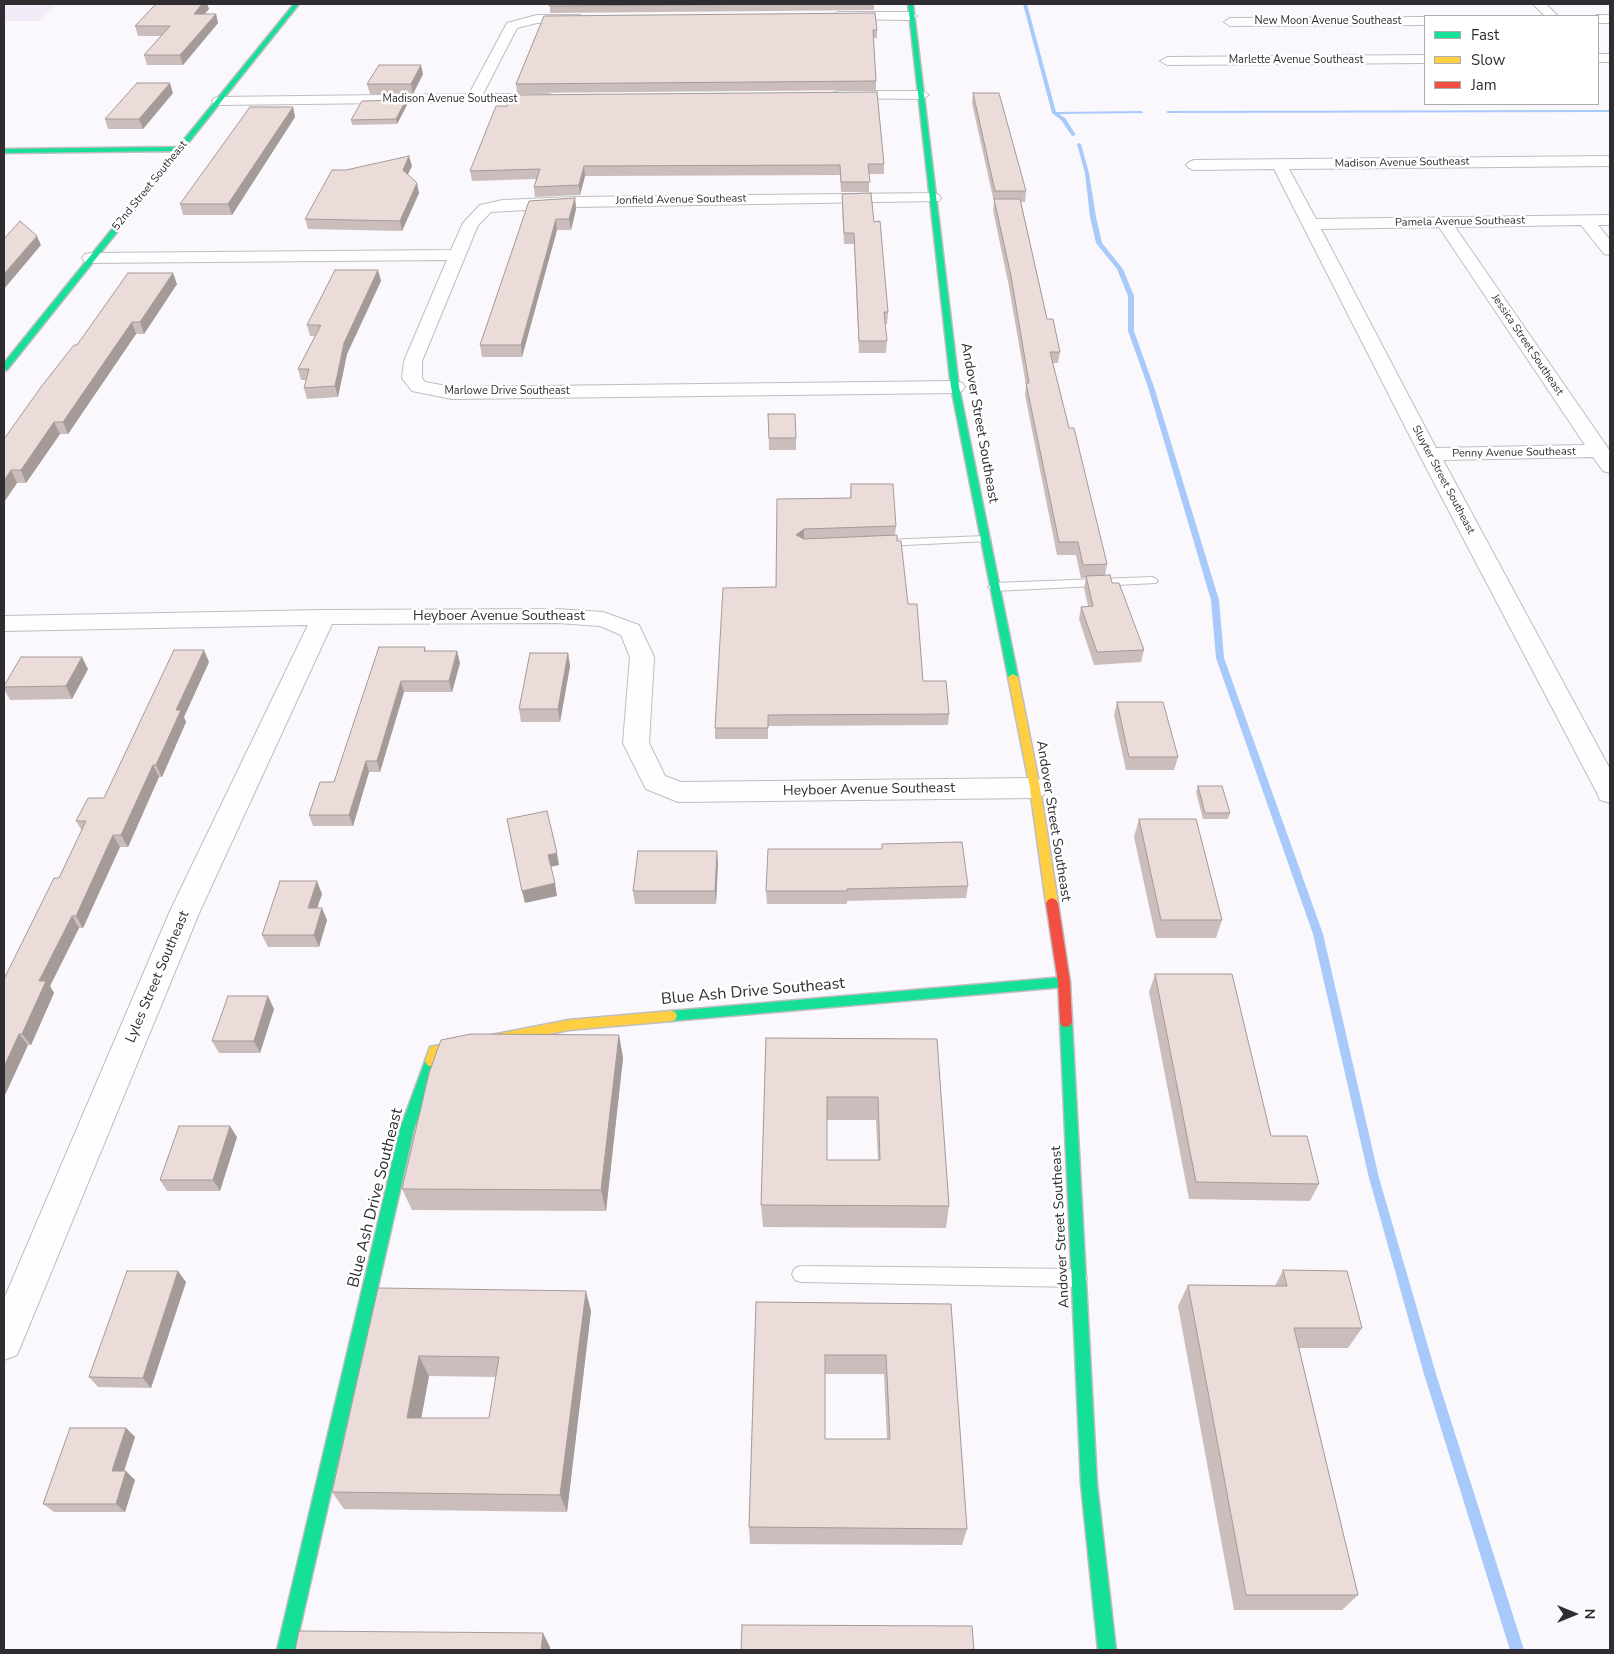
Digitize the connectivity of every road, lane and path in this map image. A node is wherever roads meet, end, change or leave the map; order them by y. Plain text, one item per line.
1 (296, 4) edge
2 (1539, 4) edge
3 (911, 10) edge
4 (1223, 10) dead end
5 (1331, 10) dead end
6 (1551, 15) edge
7 (824, 16) edge
8 (590, 18) edge
9 (1340, 21) junction
10 (1424, 21) edge
11 (1230, 22) junction
12 (1424, 59) edge
13 (1252, 60) junction
14 (1368, 60) junction
15 (1167, 61) dead end
16 (922, 95) junction
17 (822, 96) edge
18 (564, 98) edge
19 (474, 99) junction
20 (219, 101) junction
21 (180, 150) junction
22 (4, 151) edge
23 (1610, 161) edge
24 (1279, 164) junction
25 (1194, 165) dead end
26 (933, 198) junction
27 (1585, 220) junction
28 (1610, 220) edge
29 (1444, 223) junction
30 (1310, 224) junction
31 (1610, 250) edge
32 (457, 255) junction
33 (91, 258) junction
34 (4, 368) edge
35 (955, 386) junction
36 (1429, 454) junction
37 (1605, 459) edge
38 (985, 539) junction
39 (870, 543) edge
40 (1152, 582) dead end
41 (994, 587) junction
42 (324, 617) junction
43 (4, 623) edge
44 (1034, 788) junction
45 (1610, 793) edge
46 (1064, 982) junction
47 (801, 1274) dead end
48 (1079, 1278) junction
49 (4, 1342) edge
50 (286, 1650) edge
51 (1107, 1650) edge

1 - 20 street, 52nd Street Southeast
2 - 6 street
3 - 7 street
3 - 16 street, Andover Street Southeast
4 - 11 street
5 - 9 street
8 - 19 street
9 - 10 street, New Moon Avenue Southeast
9 - 11 street, New Moon Avenue Southeast
9 - 14 street
11 - 13 street
12 - 14 street, Marlette Avenue Southeast
13 - 14 street, Marlette Avenue Southeast
13 - 15 street, Marlette Avenue Southeast
16 - 17 street
16 - 26 street, Andover Street Southeast
18 - 19 street, Madison Avenue Southeast
19 - 20 street, Madison Avenue Southeast
20 - 21 street, 52nd Street Southeast
21 - 22 street
21 - 33 street, 52nd Street Southeast
23 - 24 street, Madison Avenue Southeast
24 - 25 street, Madison Avenue Southeast
24 - 30 street, Sluyter Street Southeast
26 - 32 street, Jonfield Avenue Southeast
26 - 35 street, Andover Street Southeast
27 - 28 street, Pamela Avenue Southeast
27 - 29 street, Pamela Avenue Southeast
27 - 31 street
29 - 30 street, Pamela Avenue Southeast
29 - 37 street, Jessica Street Southeast
30 - 36 street, Sluyter Street Southeast
32 - 33 street
32 - 35 street, Marlowe Drive Southeast
33 - 34 street, 52nd Street Southeast
35 - 38 street, Andover Street Southeast
36 - 37 street, Penny Avenue Southeast
36 - 45 street, Sluyter Street Southeast
38 - 39 lane
38 - 41 street, Andover Street Southeast
40 - 41 lane
41 - 44 street, Andover Street Southeast
42 - 43 street, Heyboer Avenue Southeast
42 - 44 street, Heyboer Avenue Southeast
42 - 49 street, Lyles Street Southeast
44 - 46 street, Andover Street Southeast
46 - 48 street, Andover Street Southeast
46 - 50 street, Blue Ash Drive Southeast
47 - 48 lane
48 - 51 street, Andover Street Southeast

